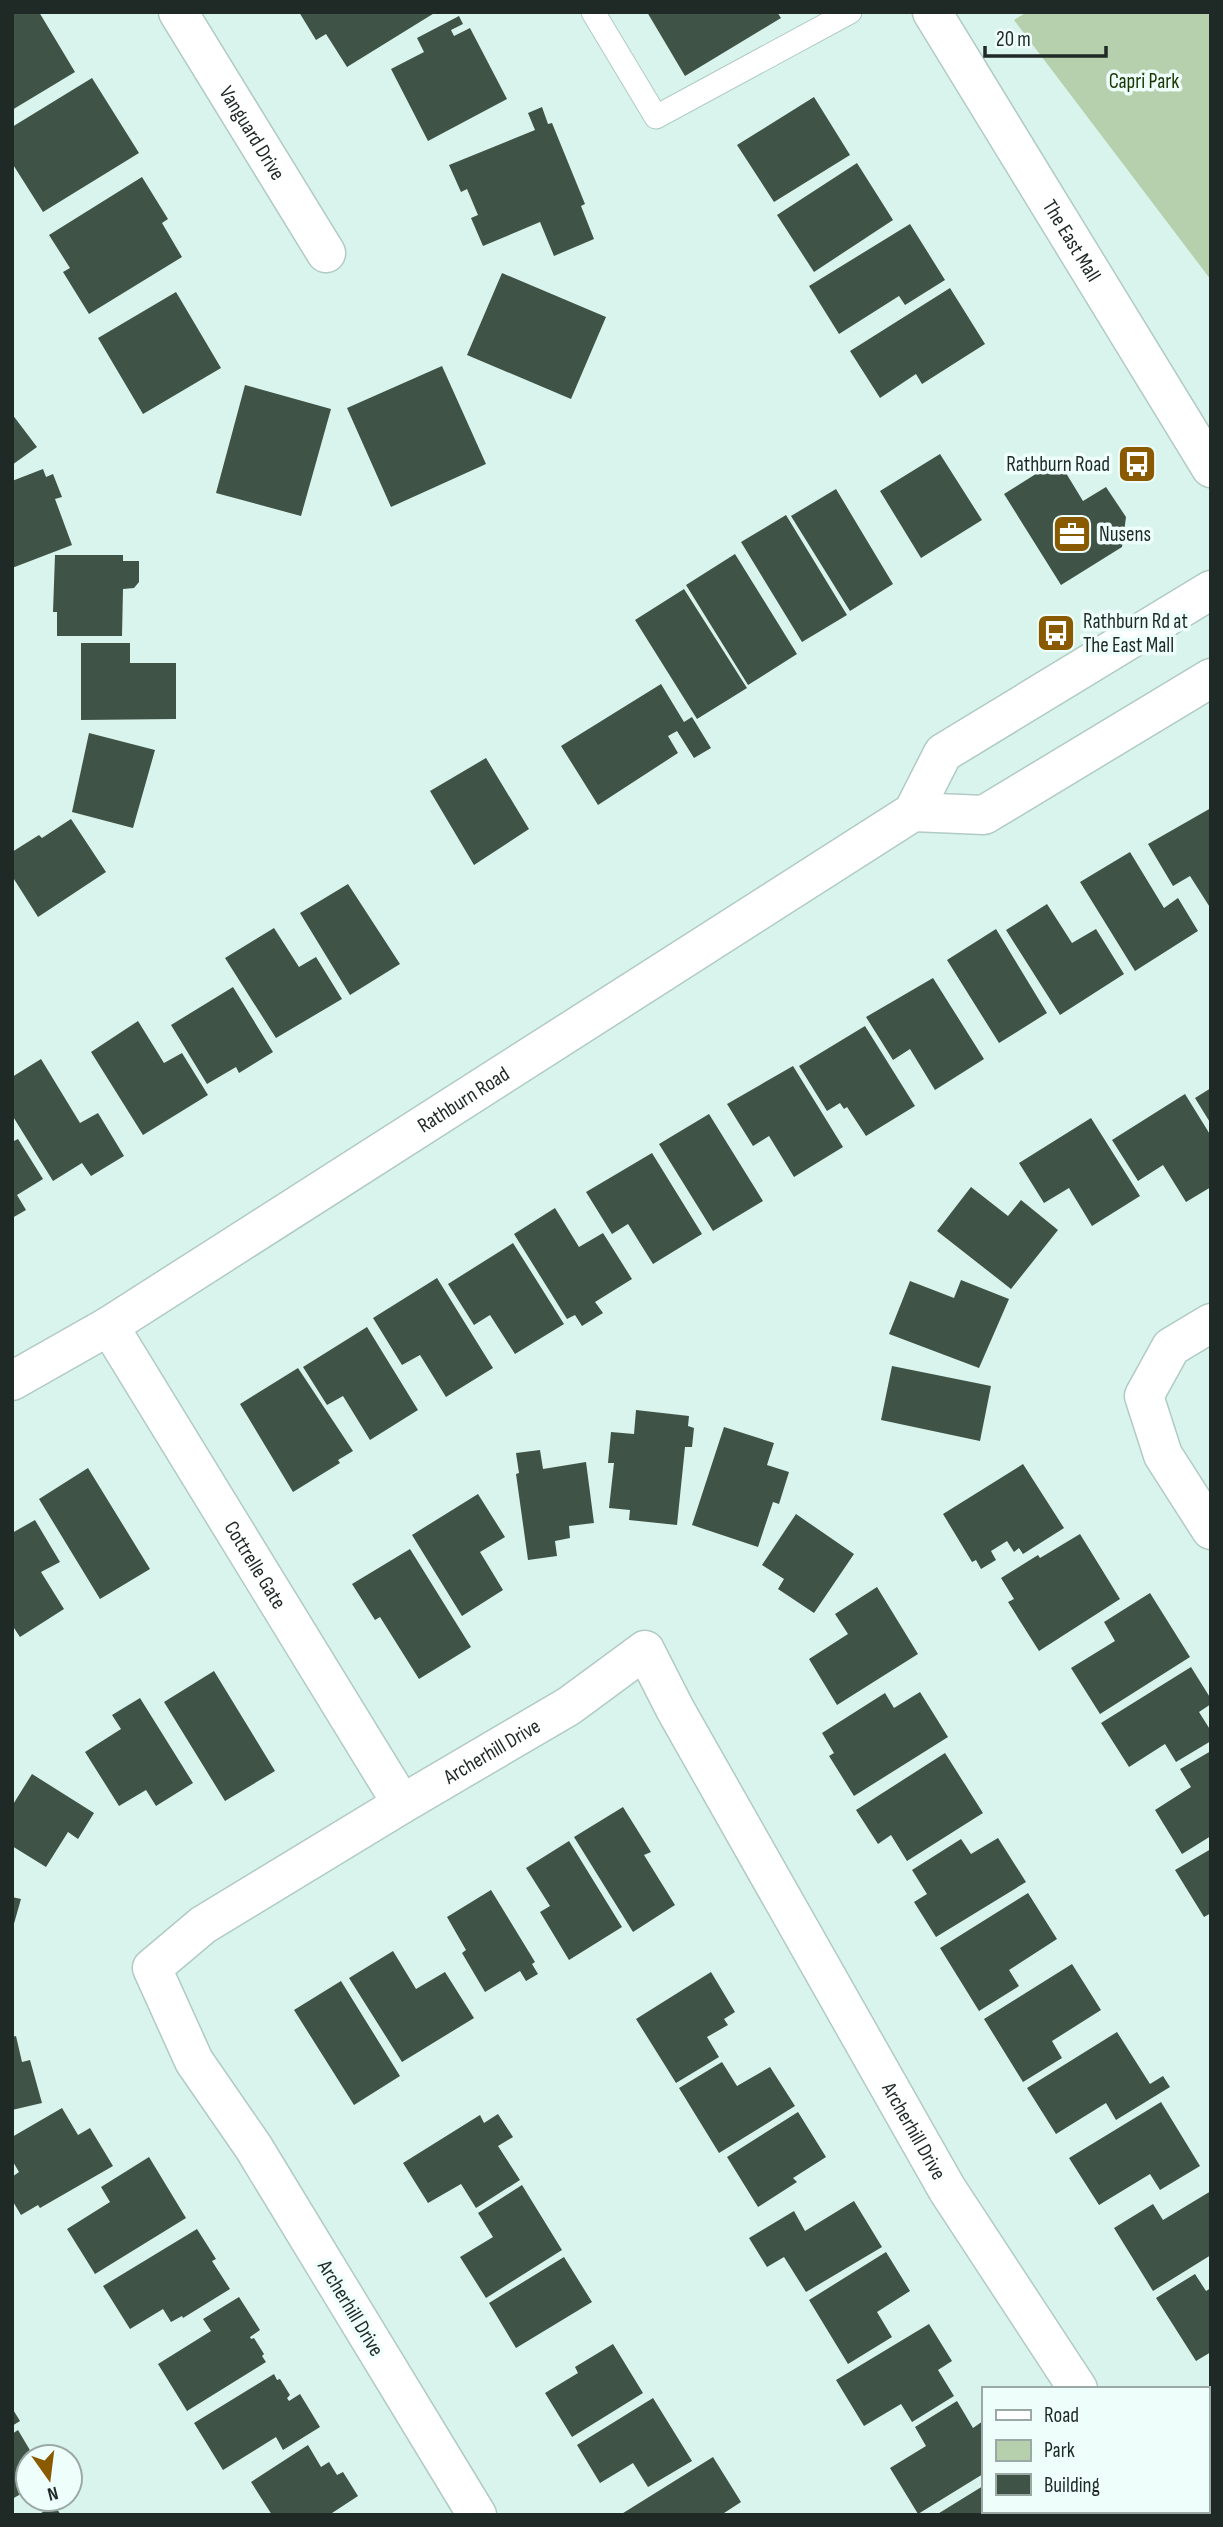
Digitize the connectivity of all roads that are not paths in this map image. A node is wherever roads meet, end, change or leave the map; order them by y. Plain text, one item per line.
1 (178, 12) edge
2 (593, 12) edge
3 (850, 12) edge
4 (932, 12) edge
5 (326, 253) dead end
6 (1211, 468) edge
7 (1211, 590) edge
8 (1211, 678) edge
9 (913, 812) junction
10 (1211, 1323) edge
11 (109, 1326) junction
12 (12, 1381) edge
13 (1211, 1530) edge
14 (402, 1804) junction
15 (1077, 2387) edge
16 (477, 2515) edge

1 - 5 street, Vanguard Drive
2 - 3 lane
4 - 6 street, The East Mall
7 - 9 street
8 - 9 street
9 - 11 street, Rathburn Road
10 - 13 street
11 - 12 street, Rathburn Road
11 - 14 street, Cottrelle Gate
14 - 15 street, Archerhill Drive
14 - 16 street, Archerhill Drive

